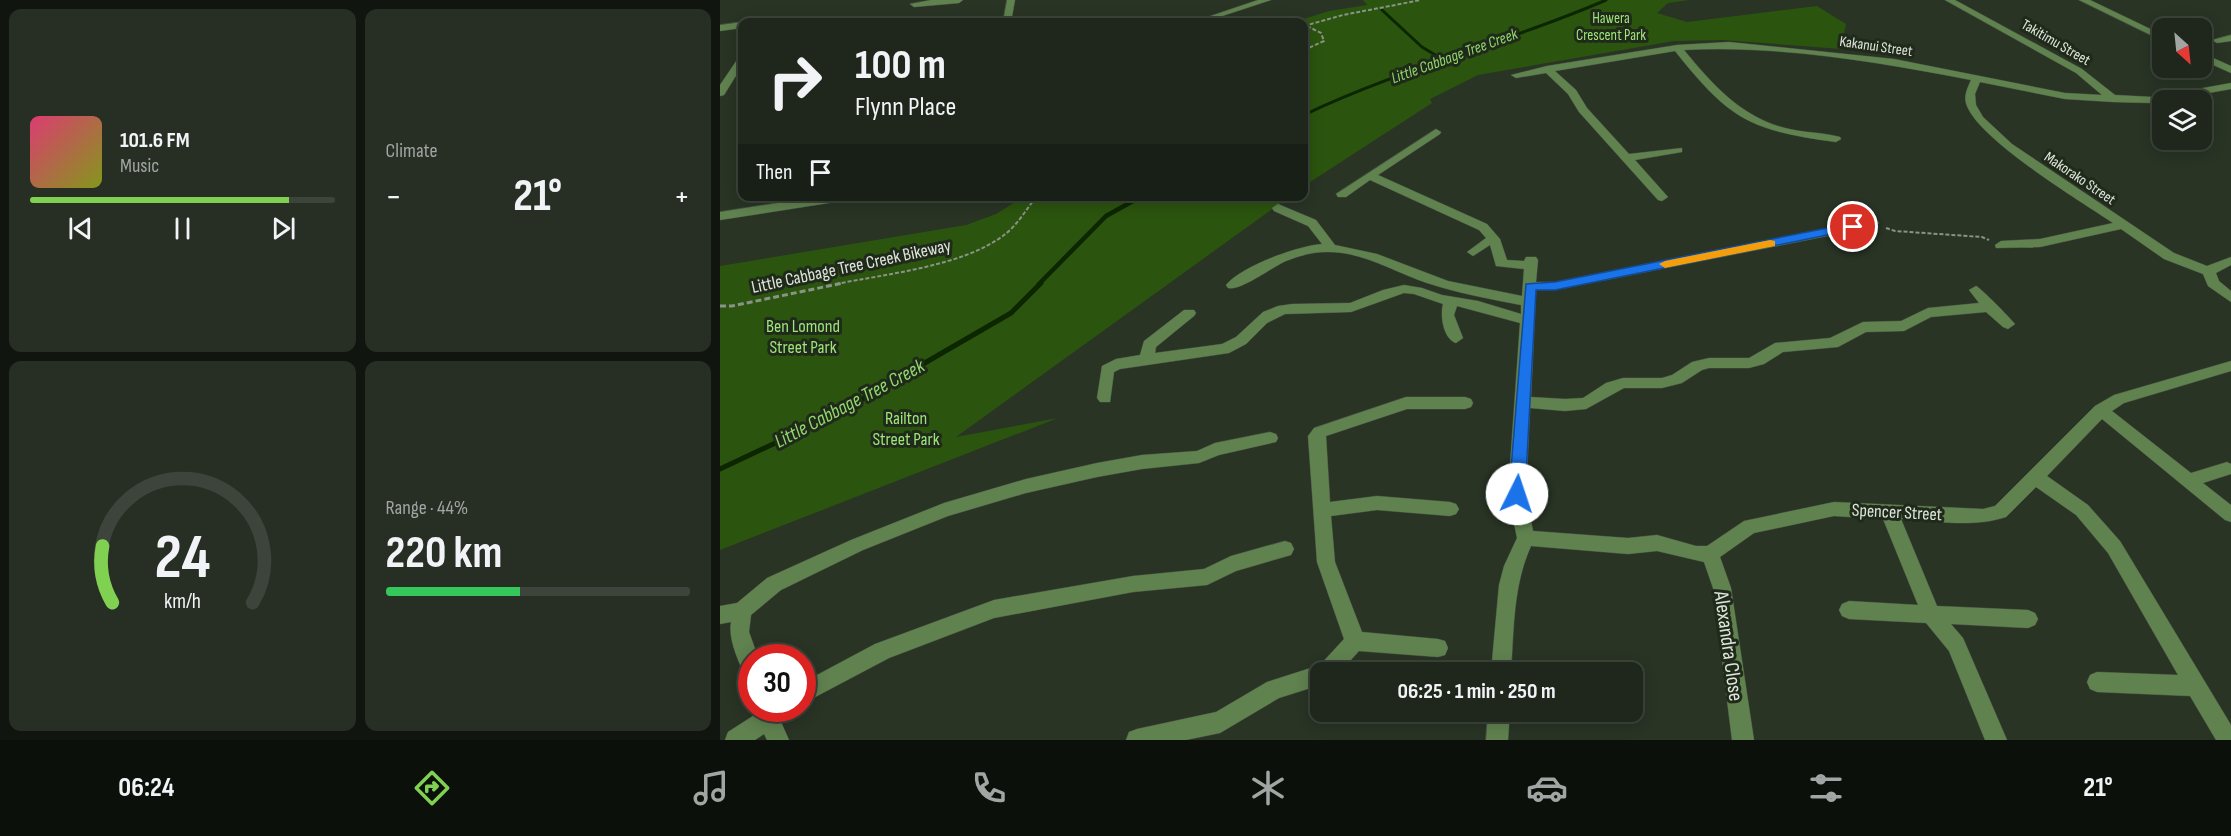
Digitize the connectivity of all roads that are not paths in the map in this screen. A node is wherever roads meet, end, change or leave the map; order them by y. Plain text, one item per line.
1 (959, 0) edge
2 (1011, 0) edge
3 (1268, 0) edge
4 (1949, 0) edge
5 (2083, 0) edge
6 (914, 4) dead end
7 (1008, 18) edge
8 (1210, 18) edge
9 (738, 26) edge
10 (720, 28) edge
11 (2152, 33) edge
12 (2231, 38) edge
13 (2217, 40) dead end
14 (1677, 48) junction
15 (2212, 61) edge
16 (738, 66) edge
17 (1547, 69) junction
18 (2231, 70) edge
19 (1516, 75) dead end
20 (732, 77) junction
21 (720, 78) edge
22 (1976, 79) junction
23 (2231, 86) edge
24 (720, 93) edge
25 (2113, 99) junction
26 (1436, 132) dead end
27 (1836, 139) dead end
28 (1678, 150) dead end
29 (1627, 158) junction
30 (1370, 177) junction
31 (1342, 194) dead end
32 (1662, 197) dead end
33 (816, 201) edge
34 (1278, 208) dead end
35 (1838, 213) dead end
36 (720, 216) edge
37 (1874, 223) road end
38 (2123, 225) junction
39 (1853, 227) junction
40 (1494, 239) junction
41 (2001, 244) road end
42 (1331, 248) junction
43 (1473, 252) dead end
44 (2231, 261) edge
45 (2209, 272) junction
46 (1233, 285) dead end
47 (1976, 290) dead end
48 (1529, 294) junction
49 (2231, 298) edge
50 (1451, 301) junction
51 (1989, 307) junction
52 (1189, 314) dead end
53 (1528, 321) junction
54 (2008, 324) dead end
55 (1456, 338) dead end
56 (1147, 361) junction
57 (2231, 366) edge
58 (1105, 398) dead end
59 (1523, 402) junction
60 (1465, 403) dead end
61 (2101, 410) junction
62 (1270, 438) dead end
63 (2227, 469) dead end
64 (2036, 478) junction
65 (2190, 480) junction
66 (1450, 509) dead end
67 (1322, 510) junction
68 (1889, 512) junction
69 (2231, 515) edge
70 (1526, 538) junction
71 (1284, 549) dead end
72 (1710, 554) junction
73 (1849, 610) dead end
74 (742, 611) junction
75 (1931, 614) junction
76 (720, 615) edge
77 (2028, 619) dead end
78 (1355, 641) junction
79 (743, 644) edge
80 (1438, 648) dead end
81 (1336, 662) edge
82 (1503, 662) edge
83 (1310, 678) edge
84 (2097, 682) dead end
85 (816, 686) edge
86 (2197, 686) junction
87 (759, 722) edge
88 (774, 722) edge
89 (1498, 722) edge
90 (736, 740) edge
91 (777, 740) edge
92 (1137, 740) edge
93 (1497, 740) edge
94 (1743, 740) edge
95 (1996, 740) edge
96 (2228, 740) edge

1 - 6 street
2 - 7 street
3 - 8 street
4 - 25 street, Takitimu Street
5 - 11 street
9 - 10 street
12 - 13 street
14 - 17 street, Kakanui Street
14 - 22 street, Kakanui Street
14 - 27 street
15 - 18 street
16 - 20 street
17 - 19 street, Kakanui Street
17 - 29 street
20 - 21 street
20 - 24 street
22 - 25 street, Kakanui Street
22 - 38 street, Makorako Street
23 - 25 street, Kakanui Street
26 - 30 street
28 - 29 street
29 - 32 street
30 - 31 street
30 - 40 street
33 - 36 street
34 - 42 street
35 - 39 street
37 - 39 street
38 - 41 street
38 - 45 street, Makorako Street
39 - 48 street
40 - 43 street
40 - 48 street
42 - 46 street
42 - 48 street
44 - 45 street
45 - 49 street
47 - 51 street
48 - 53 street
50 - 53 street
50 - 55 street
50 - 56 street
51 - 54 street
51 - 59 street
52 - 56 street
53 - 59 street
56 - 58 street
57 - 61 street, Spencer Street
59 - 70 street
60 - 67 street
61 - 64 street, Spencer Street
61 - 65 street
62 - 74 street
63 - 65 street
64 - 68 street, Spencer Street
64 - 86 street
65 - 69 street
66 - 67 street
67 - 78 street
68 - 72 street, Spencer Street
68 - 75 street
70 - 72 street
70 - 82 street
71 - 85 street
72 - 94 street, Alexandra Close
73 - 75 street
74 - 76 street
74 - 79 street
75 - 77 street
75 - 95 street
78 - 80 street
78 - 81 street
83 - 92 street
84 - 86 street
86 - 96 street
87 - 90 street
88 - 91 street
89 - 93 street

